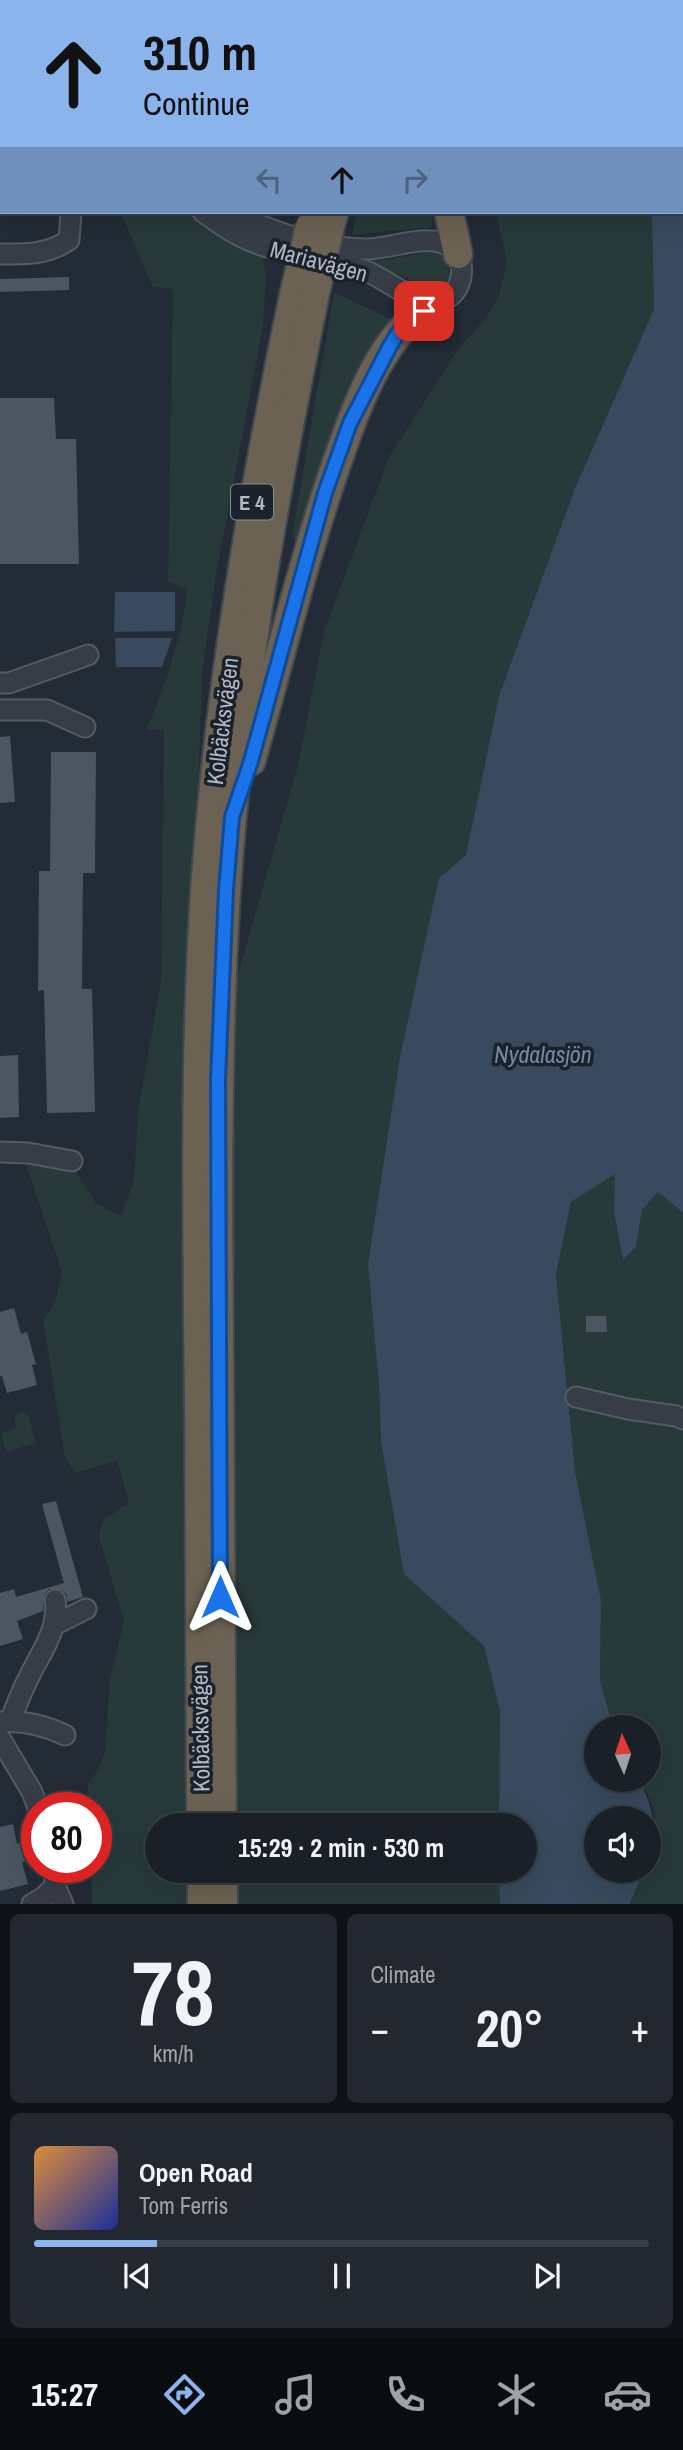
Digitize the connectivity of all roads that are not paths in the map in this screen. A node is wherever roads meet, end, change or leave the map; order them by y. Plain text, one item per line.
1 (71, 214) edge
2 (205, 214) edge
3 (238, 214) edge
4 (449, 214) edge
5 (321, 220) edge
6 (0, 254) edge
7 (458, 254) junction
8 (304, 296) junction
9 (436, 302) junction
10 (88, 655) dead end
11 (0, 683) edge
12 (0, 710) edge
13 (85, 727) dead end
14 (232, 817) junction
15 (0, 1152) edge
16 (72, 1161) dead end
17 (576, 1397) dead end
18 (683, 1419) edge
19 (55, 1600) dead end
20 (86, 1609) dead end
21 (54, 1625) junction
22 (5, 1721) edge
23 (65, 1735) dead end
24 (0, 1738) edge
25 (32, 1792) edge
26 (201, 1813) edge
27 (222, 1813) edge
28 (202, 1883) edge
29 (223, 1883) edge
30 (57, 1886) edge
31 (32, 1904) edge
32 (202, 1904) edge
33 (223, 1904) edge

1 - 6 street
2 - 9 street, Mariavägen
3 - 7 street, Mariavägen
4 - 7 highway
5 - 8 highway, Kolbäcksvägen / E 4, bridge
7 - 9 street
8 - 14 highway, Kolbäcksvägen / E 4
8 - 26 highway, Kolbäcksvägen / E 4
9 - 14 highway
10 - 11 street
12 - 13 street
14 - 27 highway, Kolbäcksvägen / E 4
15 - 16 street
17 - 18 street
19 - 21 street
20 - 21 street
21 - 22 street
22 - 23 street
24 - 25 street
28 - 32 highway
29 - 33 highway
30 - 31 street

